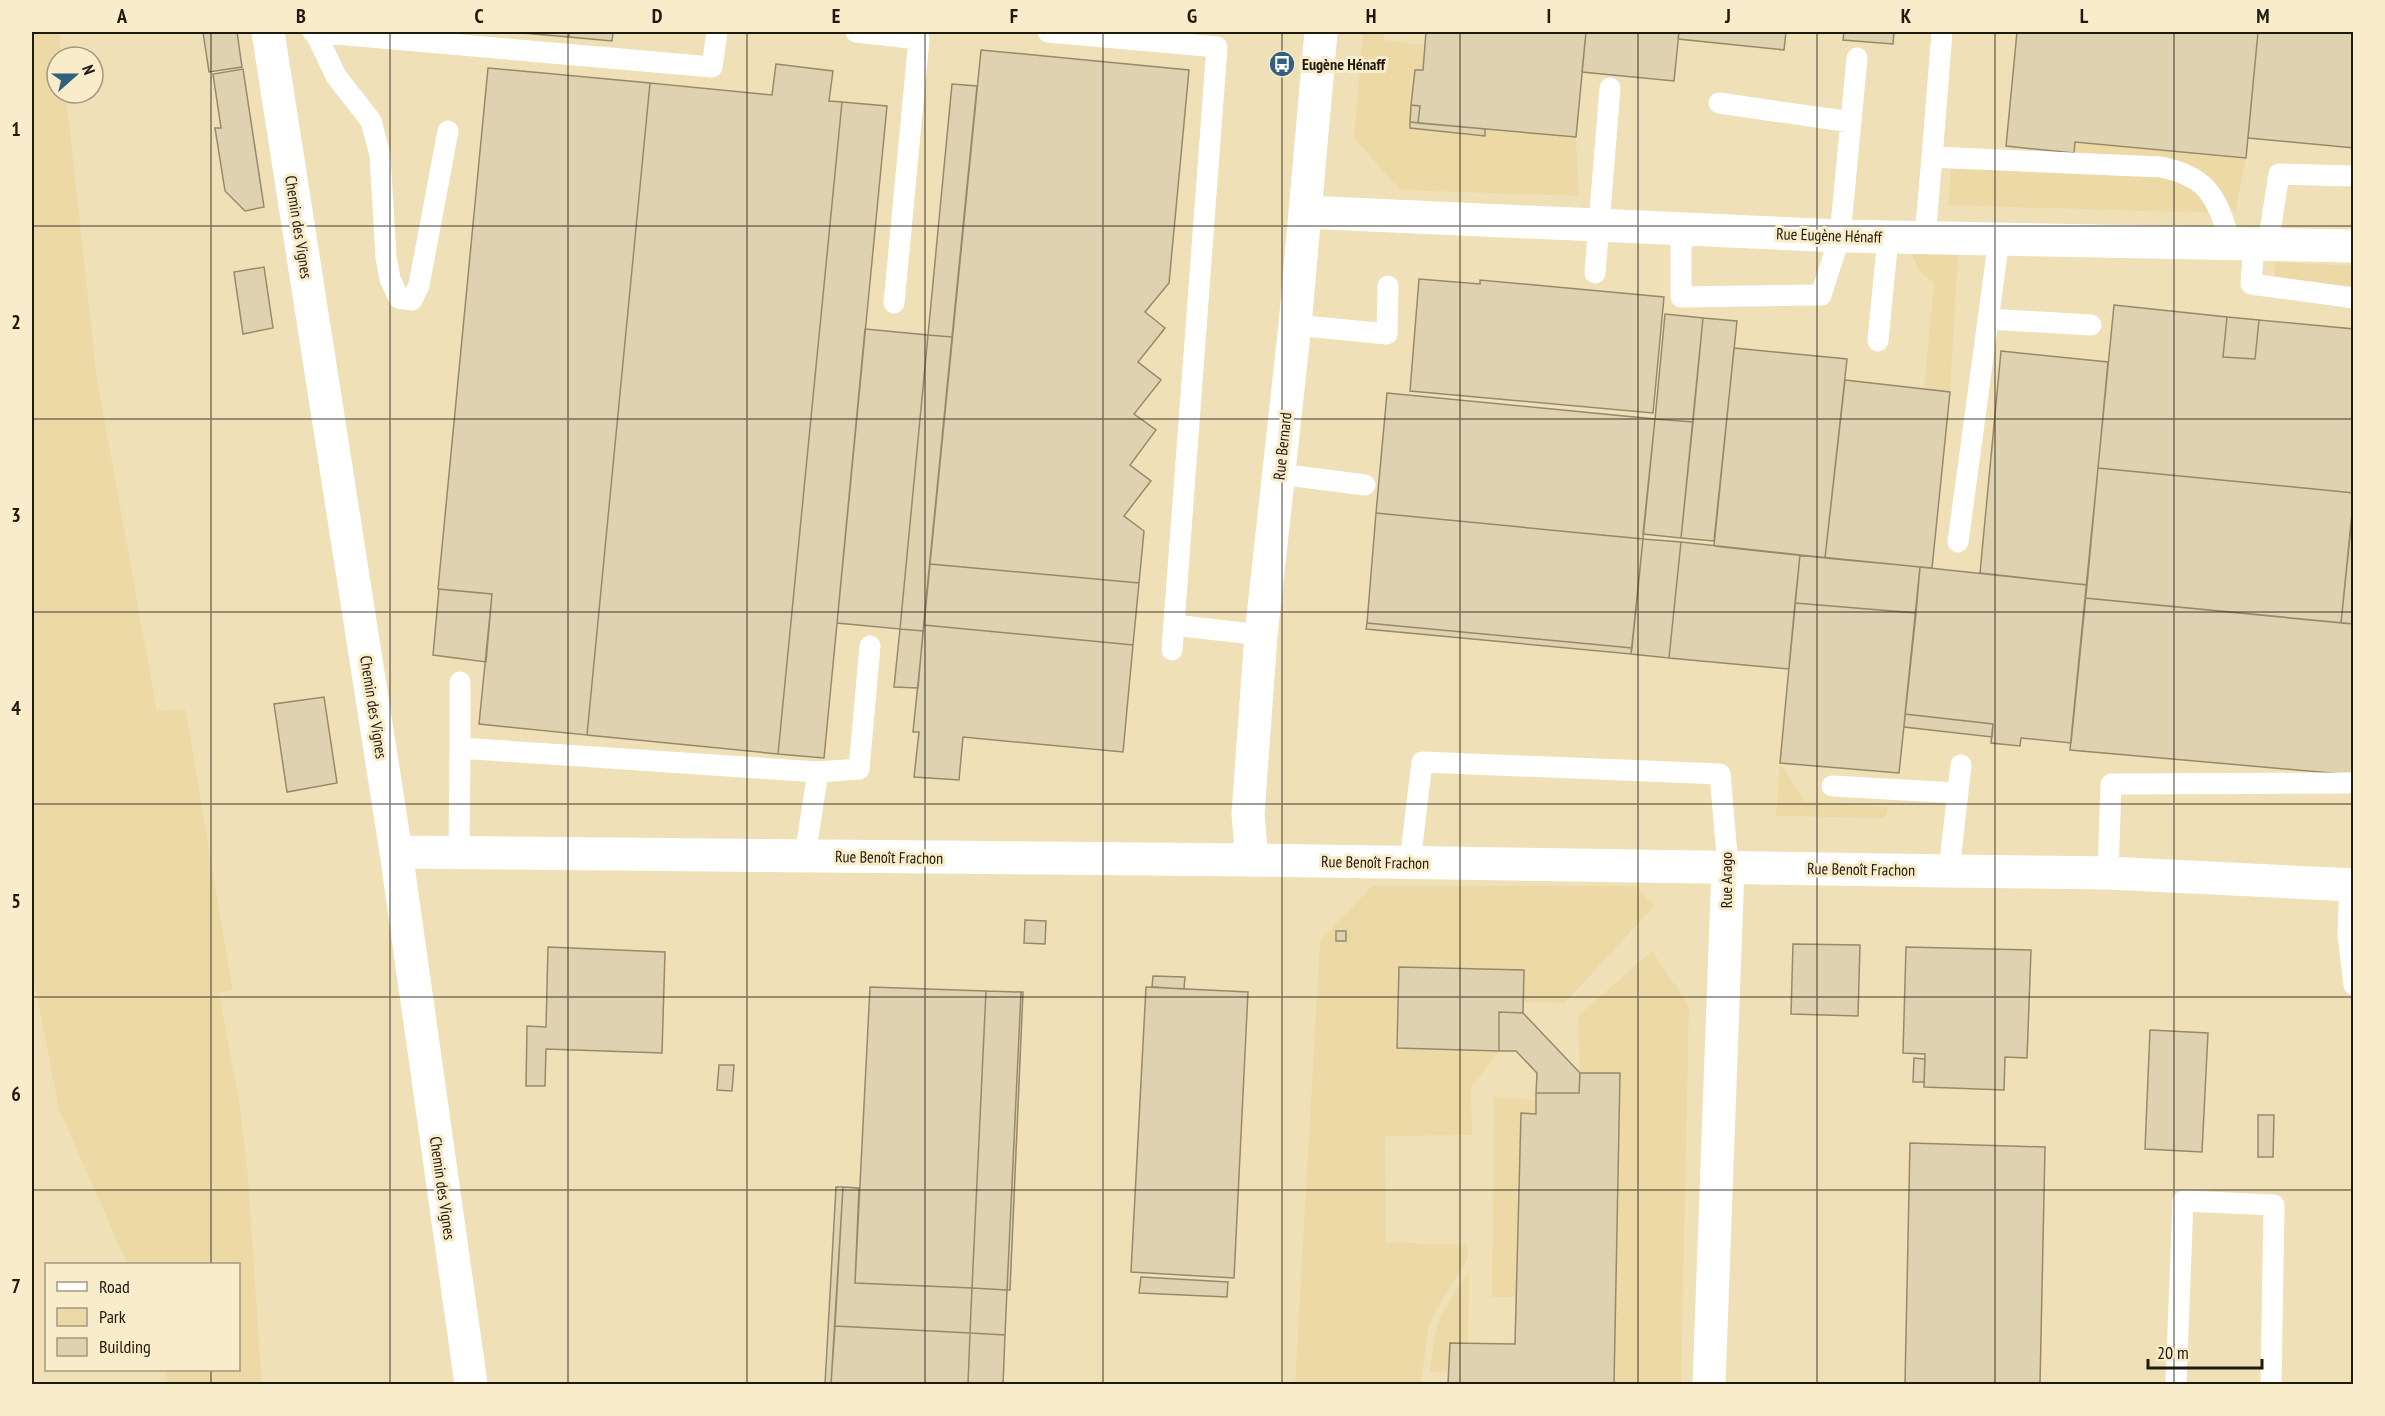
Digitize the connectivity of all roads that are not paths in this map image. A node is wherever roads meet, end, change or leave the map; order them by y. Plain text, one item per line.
1 (272, 32) edge
2 (314, 32) edge
3 (717, 32) edge
4 (856, 32) edge
5 (1048, 32) edge
6 (1321, 32) edge
7 (1942, 32) edge
8 (919, 35) edge
9 (1857, 58) dead end
10 (1610, 88) dead end
11 (1719, 103) dead end
12 (1851, 122) junction
13 (448, 131) dead end
14 (1932, 157) junction
15 (2354, 176) edge
16 (1305, 212) junction
17 (1599, 225) junction
18 (1681, 229) junction
19 (1840, 236) junction
20 (1887, 237) junction
21 (1925, 237) junction
22 (1999, 239) junction
23 (2251, 244) junction
24 (2354, 246) edge
25 (1595, 273) dead end
26 (1388, 286) dead end
27 (2354, 298) edge
28 (894, 303) dead end
29 (1988, 319) junction
30 (1295, 325) junction
31 (2091, 325) dead end
32 (1878, 341) dead end
33 (1279, 474) junction
34 (1365, 485) dead end
35 (1958, 542) dead end
36 (1174, 626) junction
37 (1261, 635) junction
38 (870, 646) dead end
39 (1172, 650) dead end
40 (460, 682) dead end
41 (460, 748) junction
42 (1961, 765) dead end
43 (818, 772) junction
44 (2354, 783) edge
45 (1832, 786) dead end
46 (1958, 793) junction
47 (396, 852) junction
48 (459, 853) junction
49 (805, 856) junction
50 (1252, 860) junction
51 (1410, 862) junction
52 (1728, 867) junction
53 (1949, 871) junction
54 (2108, 873) junction
55 (2352, 885) edge
56 (2353, 979) edge
57 (471, 1384) edge
58 (1708, 1384) edge
59 (2176, 1384) edge
60 (2271, 1384) edge

1 - 47 street, Chemin des Vignes
2 - 3 lane
2 - 13 lane
4 - 8 lane
5 - 36 lane
6 - 16 street, Rue Bernard
7 - 14 lane
8 - 28 lane
9 - 12 lane
10 - 17 lane
11 - 12 lane
12 - 19 lane
14 - 21 lane
14 - 23 lane
15 - 23 lane
16 - 17 street, Rue Eugène Hénaff
16 - 30 street, Rue Bernard
17 - 18 street, Rue Eugène Hénaff
17 - 25 lane
18 - 19 street, Rue Eugène Hénaff
18 - 19 lane
19 - 20 street, Rue Eugène Hénaff
20 - 21 street, Rue Eugène Hénaff
20 - 32 lane
21 - 22 street, Rue Eugène Hénaff
22 - 23 street, Rue Eugène Hénaff
22 - 29 lane
23 - 24 street, Rue Eugène Hénaff
23 - 27 lane
26 - 30 lane
29 - 31 lane
29 - 35 lane
30 - 33 street, Rue Bernard
33 - 34 lane
33 - 37 street, Rue Bernard
36 - 37 lane
36 - 39 lane
37 - 50 street, Rue Bernard
38 - 43 lane
40 - 41 lane
41 - 43 lane
41 - 48 lane
42 - 46 lane
43 - 49 lane
44 - 54 lane
45 - 46 lane
46 - 53 lane
47 - 48 street, Rue Benoît Frachon
47 - 57 street, Chemin des Vignes
48 - 49 street, Rue Benoît Frachon
49 - 50 street, Rue Benoît Frachon
50 - 51 street, Rue Benoît Frachon
51 - 52 street, Rue Benoît Frachon
51 - 52 lane, Rue Arago
52 - 53 street, Rue Benoît Frachon
52 - 58 street, Rue Arago
53 - 54 street, Rue Benoît Frachon
54 - 55 street, Rue Benoît Frachon
55 - 56 lane
59 - 60 lane

